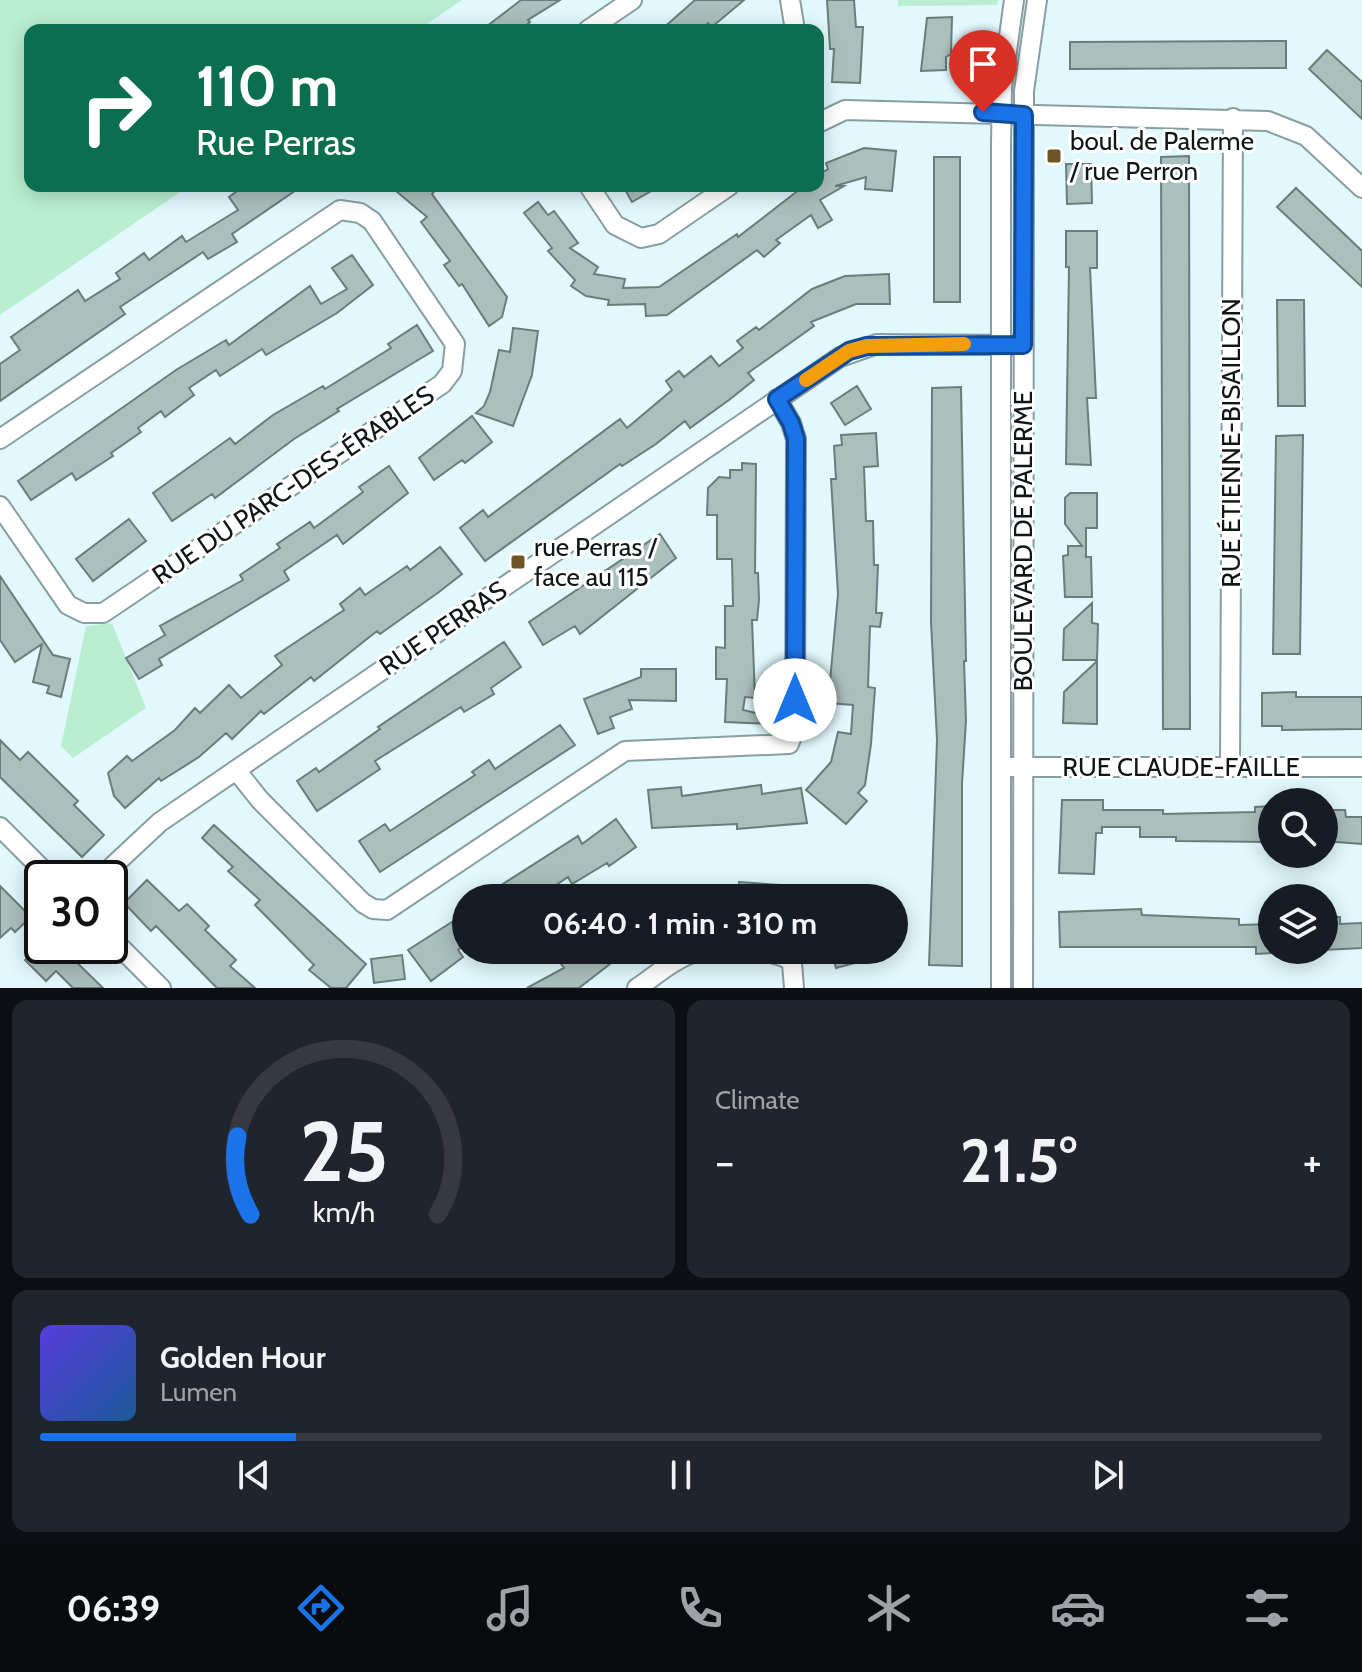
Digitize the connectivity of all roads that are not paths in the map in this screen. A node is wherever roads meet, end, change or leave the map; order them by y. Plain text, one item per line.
1 (632, 0) edge
2 (790, 0) edge
3 (1014, 0) edge
4 (1037, 0) edge
5 (597, 24) edge
6 (794, 24) edge
7 (1001, 113) junction
8 (1024, 115) junction
9 (1233, 118) junction
10 (824, 119) edge
11 (1362, 188) edge
12 (593, 192) edge
13 (720, 192) edge
14 (1001, 345) junction
15 (1023, 345) junction
16 (777, 399) junction
17 (0, 439) edge
18 (0, 506) edge
19 (1000, 767) junction
20 (1023, 767) junction
21 (1230, 767) junction
22 (1362, 767) edge
23 (236, 770) junction
24 (0, 827) edge
25 (33, 860) edge
26 (119, 860) edge
27 (128, 955) edge
28 (161, 988) edge
29 (637, 988) edge
30 (794, 988) edge
31 (1001, 988) edge
32 (1023, 988) edge

1 - 5 street
2 - 6 street
3 - 7 street, BOULEVARD DE PALERME
4 - 8 street, BOULEVARD DE PALERME
7 - 8 street
7 - 10 street
7 - 14 street, BOULEVARD DE PALERME
8 - 9 street
8 - 15 street, BOULEVARD DE PALERME
9 - 11 street
9 - 21 street, RUE ÉTIENNE-BISAILLON
12 - 13 street
14 - 15 street, RUE PERRAS
14 - 16 street, RUE PERRAS
14 - 19 street, BOULEVARD DE PALERME
15 - 20 street, BOULEVARD DE PALERME
16 - 23 street, RUE PERRAS
16 - 23 street
17 - 18 street, RUE DU PARC-DES-ÉRABLES
19 - 20 street, RUE CLAUDE-FAILLE
19 - 31 street, BOULEVARD DE PALERME
20 - 21 street, RUE CLAUDE-FAILLE
20 - 32 street, BOULEVARD DE PALERME
21 - 22 street, RUE CLAUDE-FAILLE
23 - 26 street, RUE PERRAS
24 - 25 street
27 - 28 street
29 - 30 street

